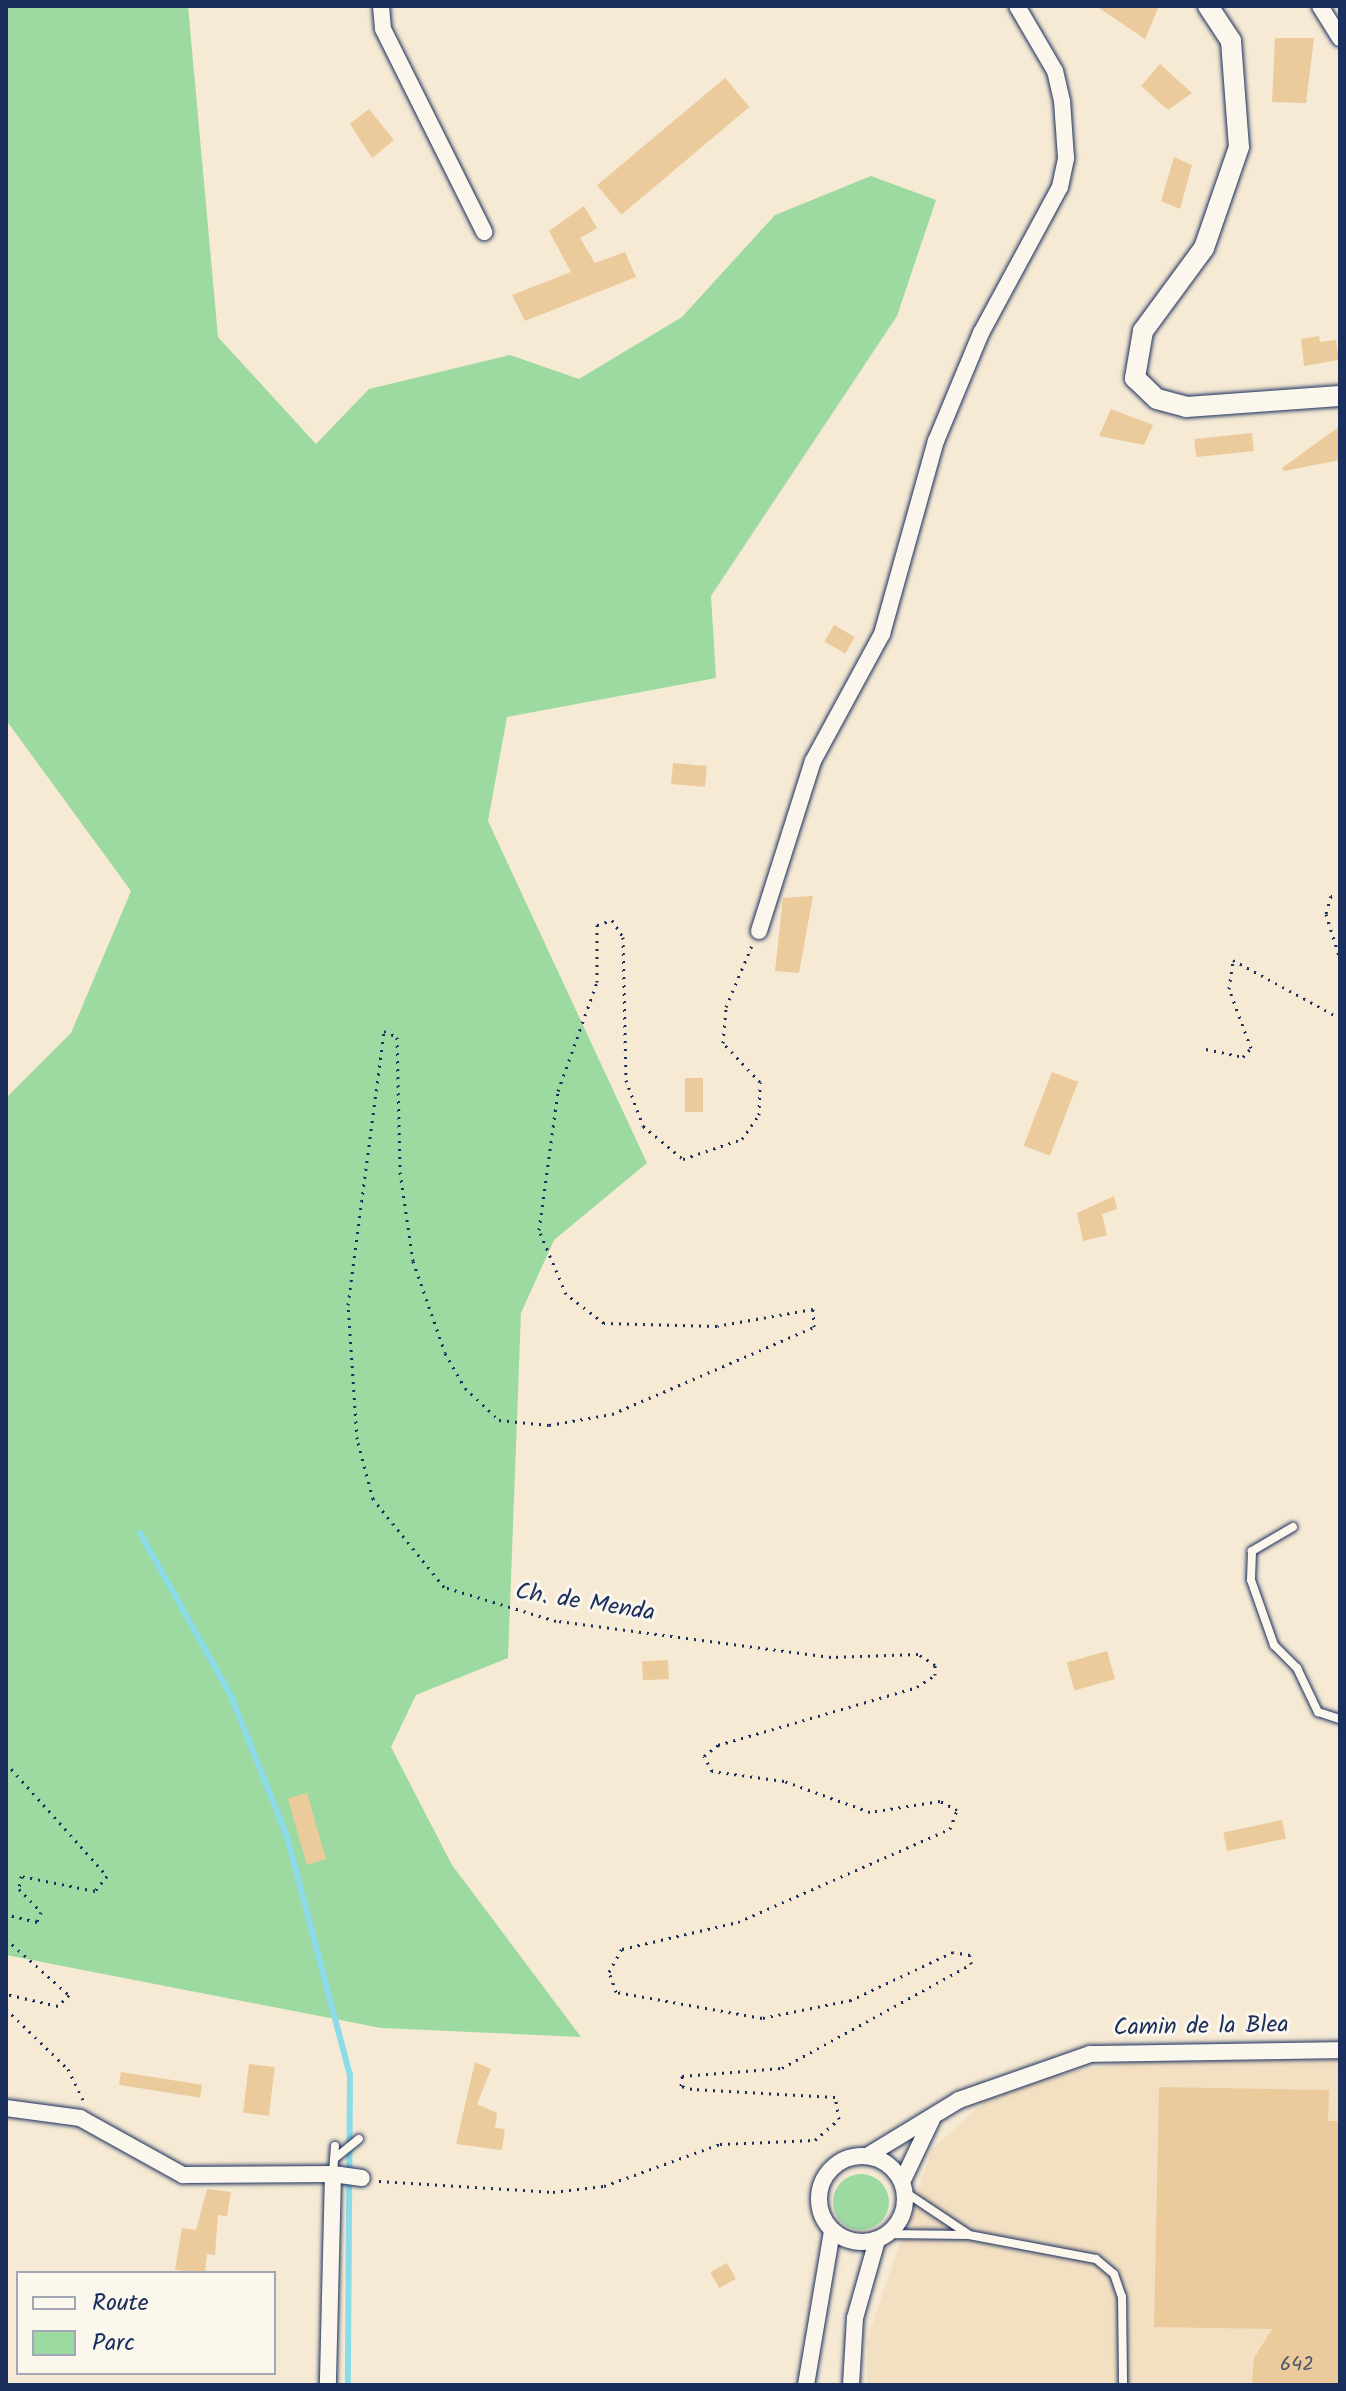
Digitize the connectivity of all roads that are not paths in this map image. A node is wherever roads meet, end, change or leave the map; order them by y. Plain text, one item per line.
1 (381, 6) edge
2 (1017, 6) edge
3 (1208, 6) edge
4 (1320, 6) edge
5 (1340, 38) edge
6 (484, 232) dead end
7 (1340, 396) edge
8 (759, 931) road end
9 (1293, 1527) dead end
10 (1340, 1719) edge
11 (1340, 2050) edge
12 (6, 2108) edge
13 (933, 2118) junction
14 (359, 2139) dead end
15 (867, 2156) junction
16 (337, 2162) junction
17 (362, 2178) road end
18 (903, 2187) junction
19 (832, 2231) junction
20 (969, 2235) junction
21 (882, 2237) junction
22 (328, 2385) edge
23 (806, 2385) edge
24 (851, 2385) edge
25 (1123, 2385) edge

1 - 6 street
2 - 8 street
3 - 7 street
4 - 5 street
9 - 10 lane
11 - 13 street, Camin de la Blea
12 - 16 street
13 - 15 street, Camin de la Blea
13 - 18 street
14 - 16 lane
15 - 18 street
15 - 19 street
16 - 17 street
16 - 22 street
18 - 20 lane
18 - 21 street
19 - 21 street
19 - 23 street
20 - 21 lane
20 - 25 lane
21 - 24 street

